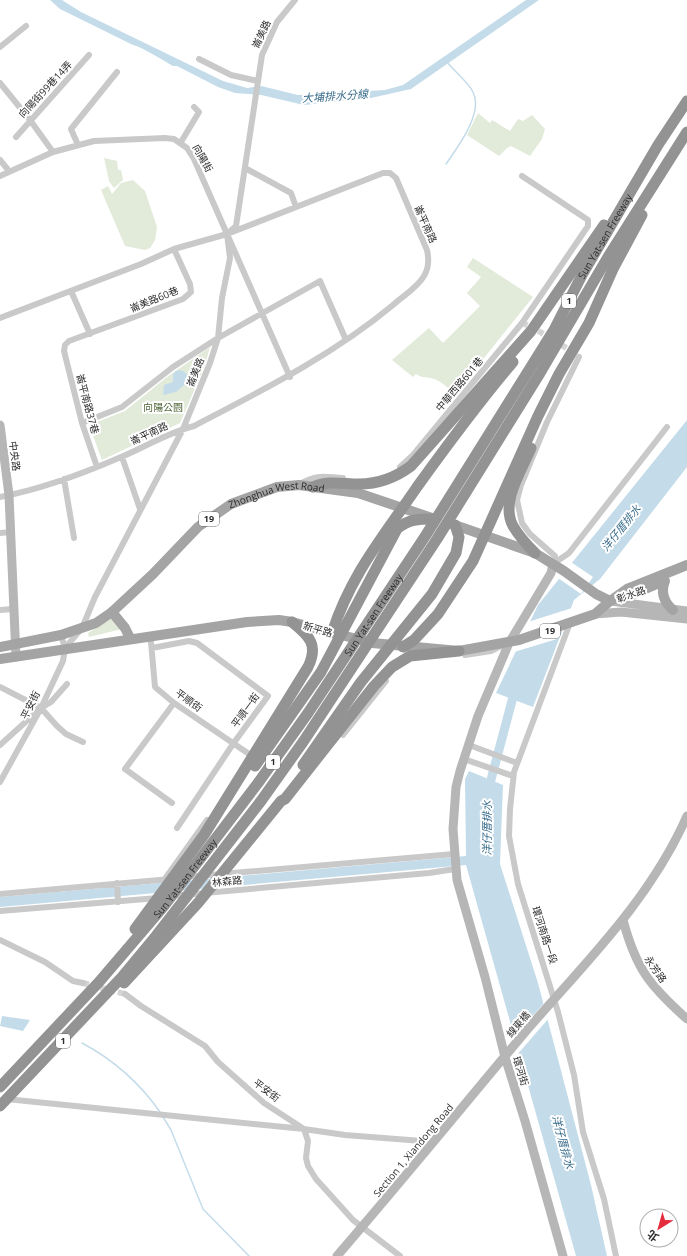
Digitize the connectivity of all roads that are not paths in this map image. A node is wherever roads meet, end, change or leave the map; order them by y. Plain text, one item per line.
1 (295, 0) edge
2 (26, 26) dead end
3 (0, 47) edge
4 (89, 55) dead end
5 (199, 59) dead end
6 (117, 72) dead end
7 (258, 81) junction
8 (0, 83) edge
9 (687, 101) edge
10 (194, 107) dead end
11 (30, 120) junction
12 (687, 132) edge
13 (16, 137) dead end
14 (181, 142) junction
15 (78, 145) junction
16 (658, 145) junction
17 (53, 152) junction
18 (0, 160) edge
19 (245, 168) junction
20 (9, 171) junction
21 (0, 176) edge
22 (522, 176) dead end
23 (658, 178) junction
24 (296, 207) junction
25 (227, 234) junction
26 (174, 250) junction
27 (71, 291) junction
28 (262, 313) junction
29 (0, 318) edge
30 (589, 323) junction
31 (531, 331) junction
32 (90, 334) junction
33 (218, 338) junction
34 (346, 340) junction
35 (579, 357) dead end
36 (290, 377) junction
37 (82, 423) junction
38 (0, 425) edge
39 (666, 427) dead end
40 (183, 429) junction
41 (122, 457) junction
42 (97, 467) junction
43 (64, 479) junction
44 (299, 485) junction
45 (313, 487) junction
46 (4, 496) edge
47 (140, 509) junction
48 (434, 519) junction
49 (455, 525) junction
50 (11, 532) junction
51 (0, 533) edge
52 (74, 538) dead end
53 (535, 553) junction
54 (553, 564) junction
55 (687, 565) edge
56 (687, 572) edge
57 (665, 581) junction
58 (610, 601) junction
59 (14, 609) junction
60 (0, 610) edge
61 (673, 610) junction
62 (687, 611) edge
63 (112, 612) junction
64 (596, 614) junction
65 (687, 619) edge
66 (292, 622) junction
67 (570, 623) junction
68 (82, 628) junction
69 (332, 633) junction
70 (61, 636) junction
71 (130, 638) junction
72 (506, 643) junction
73 (15, 644) junction
74 (152, 645) joint
75 (0, 646) edge
76 (403, 647) junction
77 (65, 648) junction
78 (459, 651) junction
79 (16, 657) junction
80 (0, 659) edge
81 (67, 684) dead end
82 (0, 686) edge
83 (174, 702) junction
84 (41, 708) junction
85 (83, 742) dead end
86 (233, 744) junction
87 (0, 745) edge
88 (468, 745) junction
89 (464, 759) junction
90 (517, 763) junction
91 (513, 776) junction
92 (0, 782) edge
93 (294, 793) dead end
94 (281, 800) junction
95 (172, 803) dead end
96 (687, 816) edge
97 (177, 828) dead end
98 (204, 835) junction
99 (454, 854) junction
100 (455, 869) junction
101 (164, 880) junction
102 (117, 884) junction
103 (0, 894) edge
104 (118, 900) junction
105 (0, 911) edge
106 (623, 920) junction
107 (0, 940) edge
108 (86, 987) junction
109 (112, 987) junction
110 (126, 994) tunnel mouth
111 (551, 1002) junction
112 (687, 1019) edge
113 (505, 1057) junction
114 (1, 1086) edge
115 (0, 1099) edge
116 (0, 1106) edge
117 (304, 1129) junction
118 (430, 1146) junction
119 (362, 1227) junction
120 (337, 1256) edge
121 (400, 1256) edge
122 (563, 1256) edge
123 (616, 1256) edge

1 - 7 street, 崙美路
2 - 3 street
4 - 11 street, 向陽街99巷14弄
5 - 7 street
6 - 15 street
7 - 19 street, 崙美路
8 - 11 street
9 - 16 highway, Sun Yat-sen Freeway / 1
10 - 14 street
11 - 13 street, 向陽街99巷14弄
11 - 17 street
12 - 23 highway, Sun Yat-sen Freeway / 1
14 - 15 street, 向陽街
14 - 25 street, 向陽街
15 - 17 street, 向陽街
16 - 31 highway
16 - 108 highway, Sun Yat-sen Freeway / 1
17 - 20 street, 向陽街
18 - 20 street
19 - 24 street
19 - 25 street
20 - 21 street, 向陽街
22 - 44 street, 中華西路601巷
23 - 30 highway
23 - 109 highway, Sun Yat-sen Freeway / 1
24 - 25 street, 崙平南路
24 - 34 street, 崙平南路
25 - 26 street, 崙平南路
25 - 28 street, 向陽街
25 - 33 street, 崙美路
26 - 27 street, 崙平南路
26 - 32 street, 崙美路60巷
27 - 29 street, 崙平南路
27 - 32 street
28 - 33 street
28 - 34 street
28 - 36 street, 向陽街
30 - 53 highway
30 - 76 highway
31 - 45 highway
31 - 69 highway
32 - 37 street, 崙平南路37巷
33 - 37 street
33 - 40 street, 崙美路
34 - 36 street, 崙平南路
35 - 54 street
36 - 40 street, 崙平南路
37 - 42 street, 崙平南路37巷
38 - 46 street, 中央路
39 - 54 street
40 - 41 street, 崙平南路
40 - 47 street, 崙美路
41 - 42 street, 崙平南路
41 - 47 street
42 - 43 street, 崙平南路
43 - 46 street, 崙平南路
43 - 52 street
44 - 45 main road, Zhonghua West Road / 19
44 - 63 main road, Zhonghua West Road / 19
45 - 48 main road, Zhonghua West Road / 19
46 - 50 street, 中央路
47 - 68 street, 崙美路
48 - 49 main road, Zhonghua West Road / 19
48 - 98 highway
49 - 53 main road, Zhonghua West Road / 19
49 - 94 highway
50 - 51 street
50 - 59 street, 中央路
53 - 54 main road, Zhonghua West Road / 19
54 - 58 main road, Zhonghua West Road / 19
54 - 72 street, 環河街
55 - 58 main road, 彰水路 / 19
56 - 57 main road, 彰水路 / 19
57 - 58 main road, 彰水路 / 19
57 - 61 main road
58 - 61 street
58 - 64 main road, 新平路 / 19
59 - 60 street
59 - 73 street, 中央路
61 - 62 street
63 - 68 main road, Zhonghua West Road / 19
63 - 71 main road
64 - 65 street
64 - 67 main road, 新平路 / 19
66 - 69 main road, 新平路 / 19
66 - 71 main road, 新平路 / 19
66 - 98 highway
67 - 72 main road, 新平路 / 19
67 - 90 street, 環河南路一段
68 - 70 main road, Zhonghua West Road / 19
68 - 77 street, 崙美路
69 - 76 main road, 新平路 / 19
70 - 73 main road, Zhonghua West Road / 19
70 - 77 street
71 - 77 main road, 新平路 / 19
72 - 78 main road, 新平路 / 19
72 - 88 street, 環河街
72 - 93 street
73 - 75 main road, Zhonghua West Road / 19
73 - 79 street, 中央路
74 - 83 street, 平順街
74 - 86 street, 平順一街
76 - 78 main road, 新平路 / 19
77 - 79 main road, 新平路 / 19
77 - 84 street, 平安街
78 - 94 highway
79 - 80 main road, 19
81 - 84 street
82 - 84 street
83 - 86 street, 平順街
83 - 95 street
84 - 85 street
84 - 87 street
84 - 92 street, 平安街
86 - 97 street, 平順一街
86 - 101 street, 平順街
88 - 89 street, 環河街
88 - 90 street
89 - 91 street
89 - 99 street, 環河街
90 - 91 street, 環河南路一段
91 - 111 street, 環河南路一段
94 - 109 highway
96 - 106 street
98 - 108 highway
99 - 100 street, 環河街
99 - 101 street, 林森路
100 - 104 street, 林森路
100 - 113 street, 環河街
101 - 102 street, 林森路
102 - 103 street, 林森路
102 - 104 street
104 - 105 street, 林森路
106 - 111 street
106 - 112 street, 永芳路
107 - 108 street
108 - 114 highway, Sun Yat-sen Freeway / 1
109 - 116 highway, Sun Yat-sen Freeway / 1
110 - 117 street, 平安街
111 - 113 street, 線東橋
111 - 123 street, 環河南路一段
113 - 118 street, Section 1, Xiandong Road
113 - 122 street, 環河街
115 - 117 street
117 - 118 street
117 - 119 street
118 - 119 street, Section 1, Xiandong Road
119 - 120 street, Section 1, Xiandong Road
119 - 121 street

